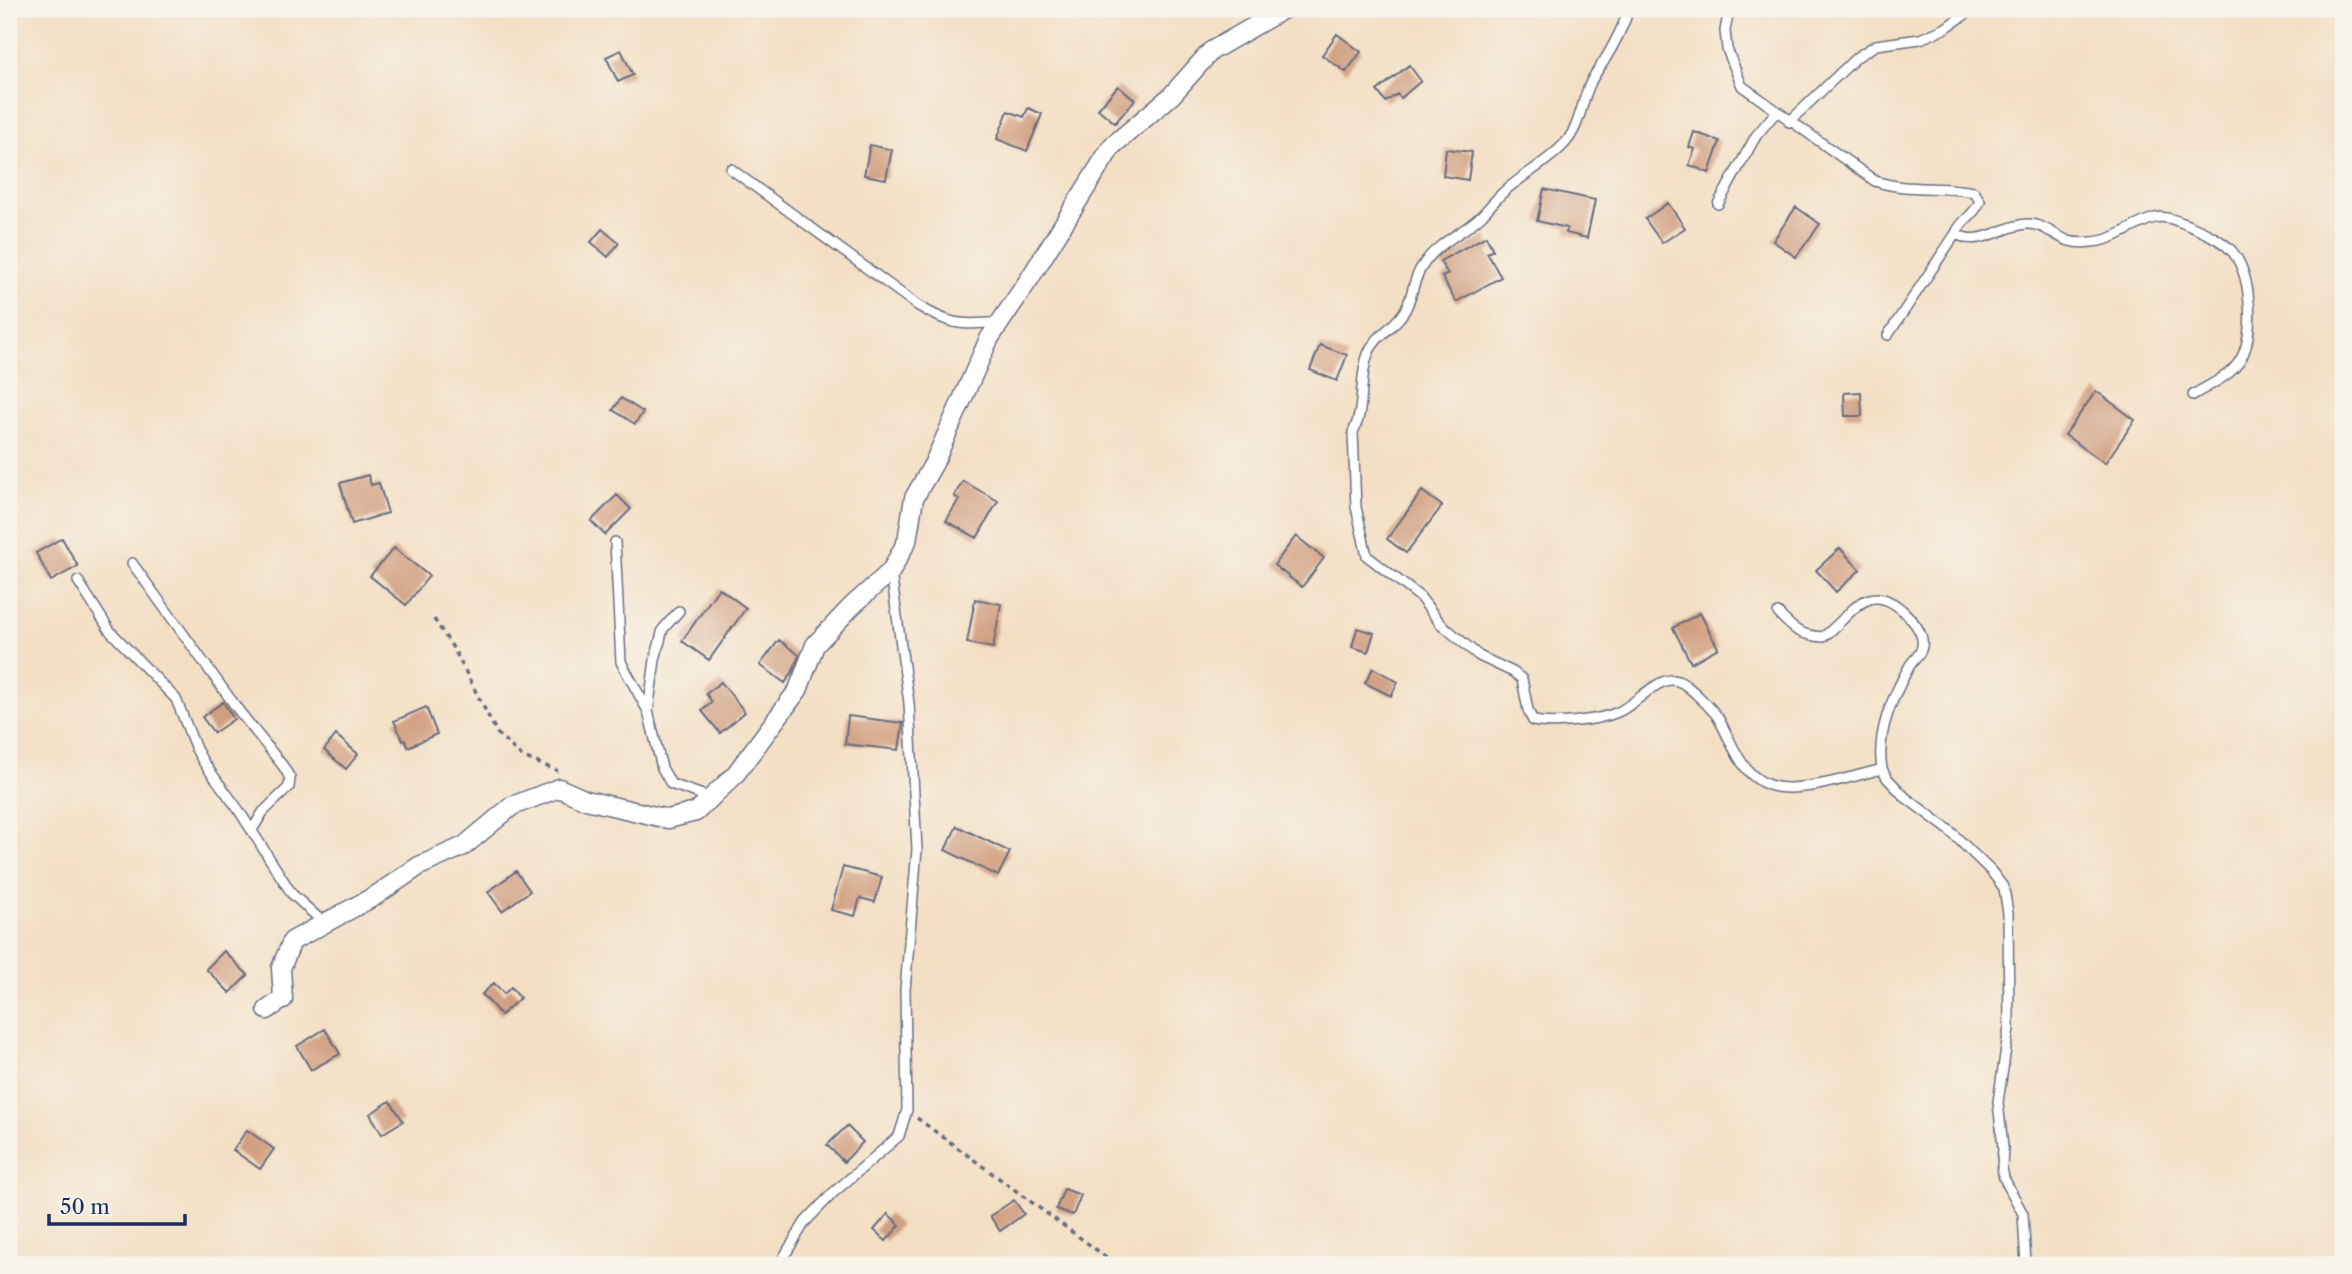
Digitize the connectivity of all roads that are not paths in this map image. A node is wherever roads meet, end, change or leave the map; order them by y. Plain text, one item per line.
1 (1284, 9) edge
2 (1629, 9) edge
3 (1730, 9) edge
4 (1973, 9) edge
5 (1776, 112) junction
6 (1789, 122) junction
7 (731, 169) dead end
8 (1718, 204) dead end
9 (1955, 233) junction
10 (1001, 321) junction
11 (1888, 335) dead end
12 (2193, 395) dead end
13 (615, 542) dead end
14 (132, 563) dead end
15 (891, 571) junction
16 (78, 581) dead end
17 (679, 611) dead end
18 (1778, 613) dead end
19 (648, 711) junction
20 (1882, 769) junction
21 (711, 798) junction
22 (252, 830) junction
23 (326, 924) junction
24 (267, 1010) dead end
25 (779, 1265) edge
26 (2026, 1265) edge

1 - 10 street
2 - 20 lane
3 - 5 lane
4 - 6 lane
5 - 6 lane
5 - 8 lane
6 - 9 lane
7 - 10 lane
9 - 11 lane
9 - 12 lane
10 - 15 street
13 - 19 lane
14 - 22 lane
15 - 21 street
15 - 25 lane
16 - 22 lane
17 - 19 lane
18 - 20 lane
19 - 21 lane
20 - 26 lane
21 - 23 street
22 - 23 lane
23 - 24 street

